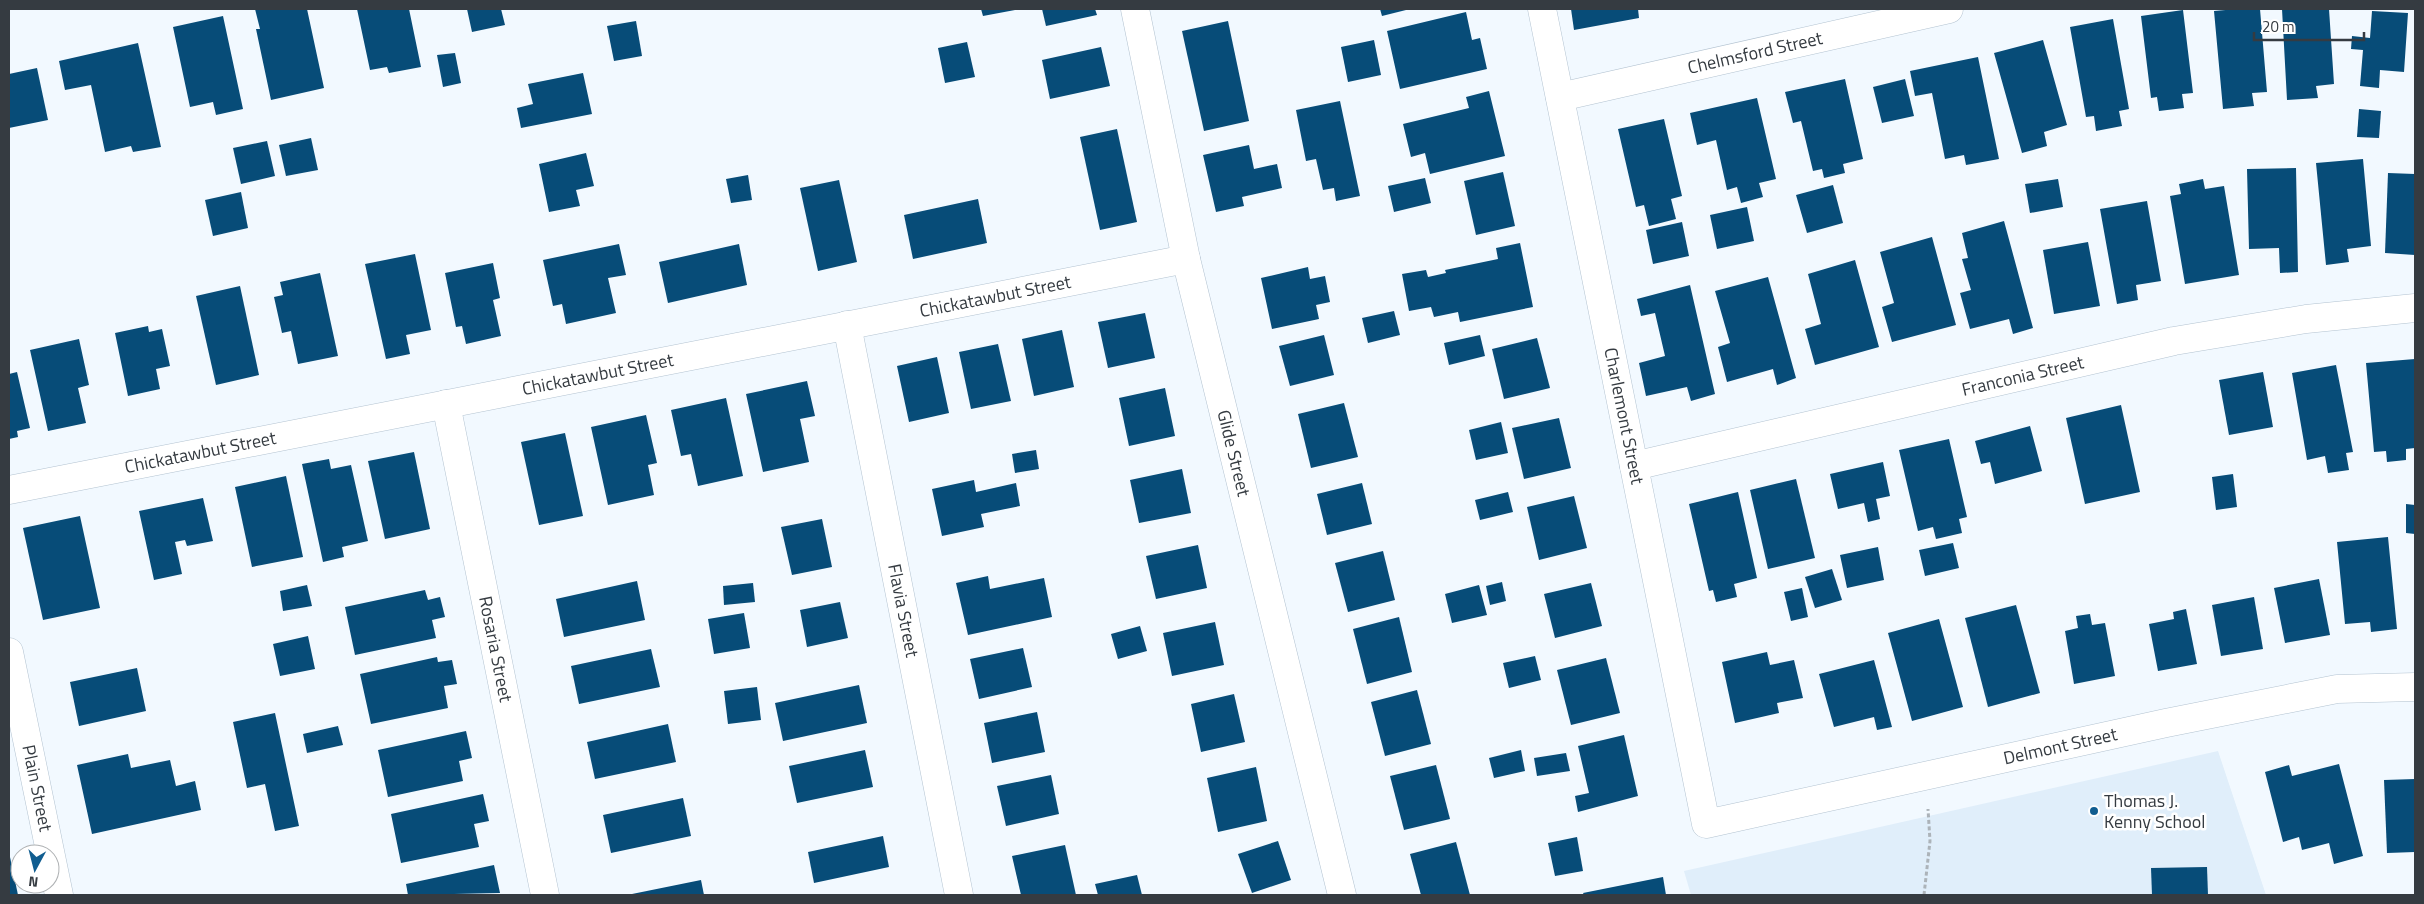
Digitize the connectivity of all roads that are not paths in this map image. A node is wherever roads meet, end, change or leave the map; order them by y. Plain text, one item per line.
1 (1135, 9) edge
2 (1542, 9) edge
3 (1949, 9) edge
4 (1560, 97) junction
5 (1186, 259) junction
6 (2415, 308) edge
7 (847, 325) junction
8 (446, 404) junction
9 (1634, 466) junction
10 (9, 490) edge
11 (9, 652) edge
12 (2415, 687) edge
13 (1706, 824) joint
14 (59, 895) edge
15 (545, 895) edge
16 (959, 895) edge
17 (1342, 895) edge

1 - 5 street, Glide Street
2 - 4 street, Charlemont Street
3 - 4 street, Chelmsford Street
4 - 9 street, Charlemont Street
5 - 7 street, Chickatawbut Street
5 - 17 street, Glide Street
6 - 9 street, Franconia Street
7 - 8 street, Chickatawbut Street
7 - 16 street, Flavia Street
8 - 10 street, Chickatawbut Street
8 - 15 street, Rosaria Street
9 - 13 street, Charlemont Street
11 - 14 street, Plain Street
12 - 13 street, Delmont Street

